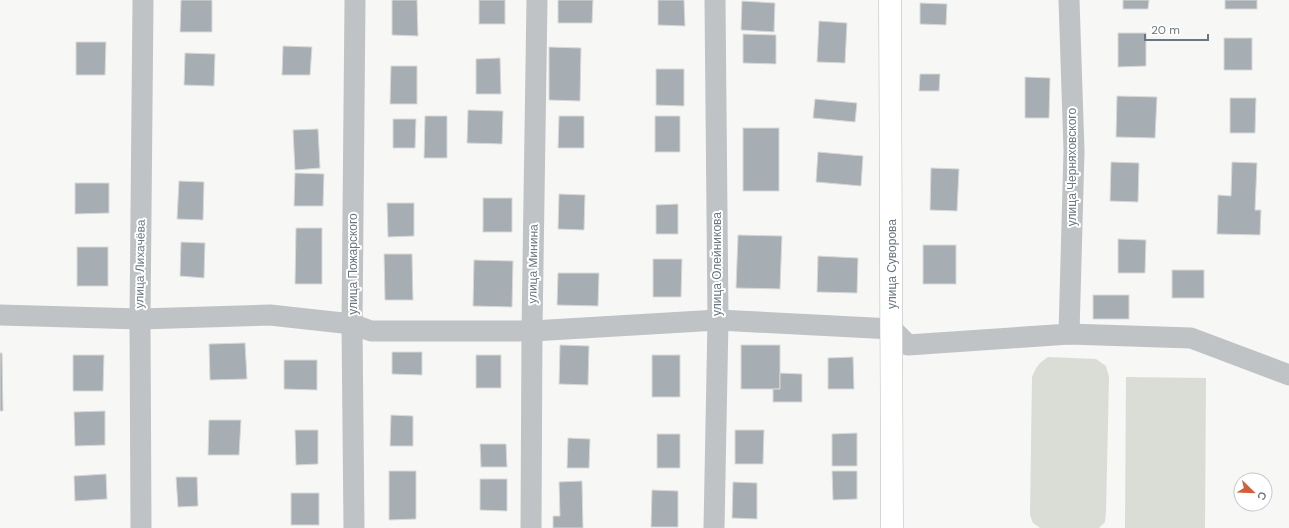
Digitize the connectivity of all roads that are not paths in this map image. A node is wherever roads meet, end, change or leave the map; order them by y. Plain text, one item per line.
1 (143, 0) edge
2 (355, 0) edge
3 (537, 0) edge
4 (715, 0) edge
5 (890, 0) edge
6 (1069, 0) edge
7 (0, 315) edge
8 (140, 319) junction
9 (718, 320) junction
10 (352, 324) junction
11 (892, 329) junction
12 (532, 331) junction
13 (1069, 334) junction
14 (1289, 375) edge
15 (141, 528) edge
16 (354, 528) edge
17 (531, 528) edge
18 (714, 528) edge
19 (892, 528) edge

1 - 8 street, улица Лихачёва
2 - 10 street, улица Пожарского
3 - 12 street, улица Минина
4 - 9 street, улица Олейникова
5 - 11 street, улица Суворова
6 - 13 street, улица Черняховского
7 - 8 street
8 - 10 street
8 - 15 street, улица Лихачёва
9 - 11 street
9 - 12 street
9 - 18 street, улица Олейникова
10 - 12 street
10 - 16 street, улица Пожарского
11 - 13 street
11 - 19 street, улица Суворова
12 - 17 street, улица Минина
13 - 14 street

